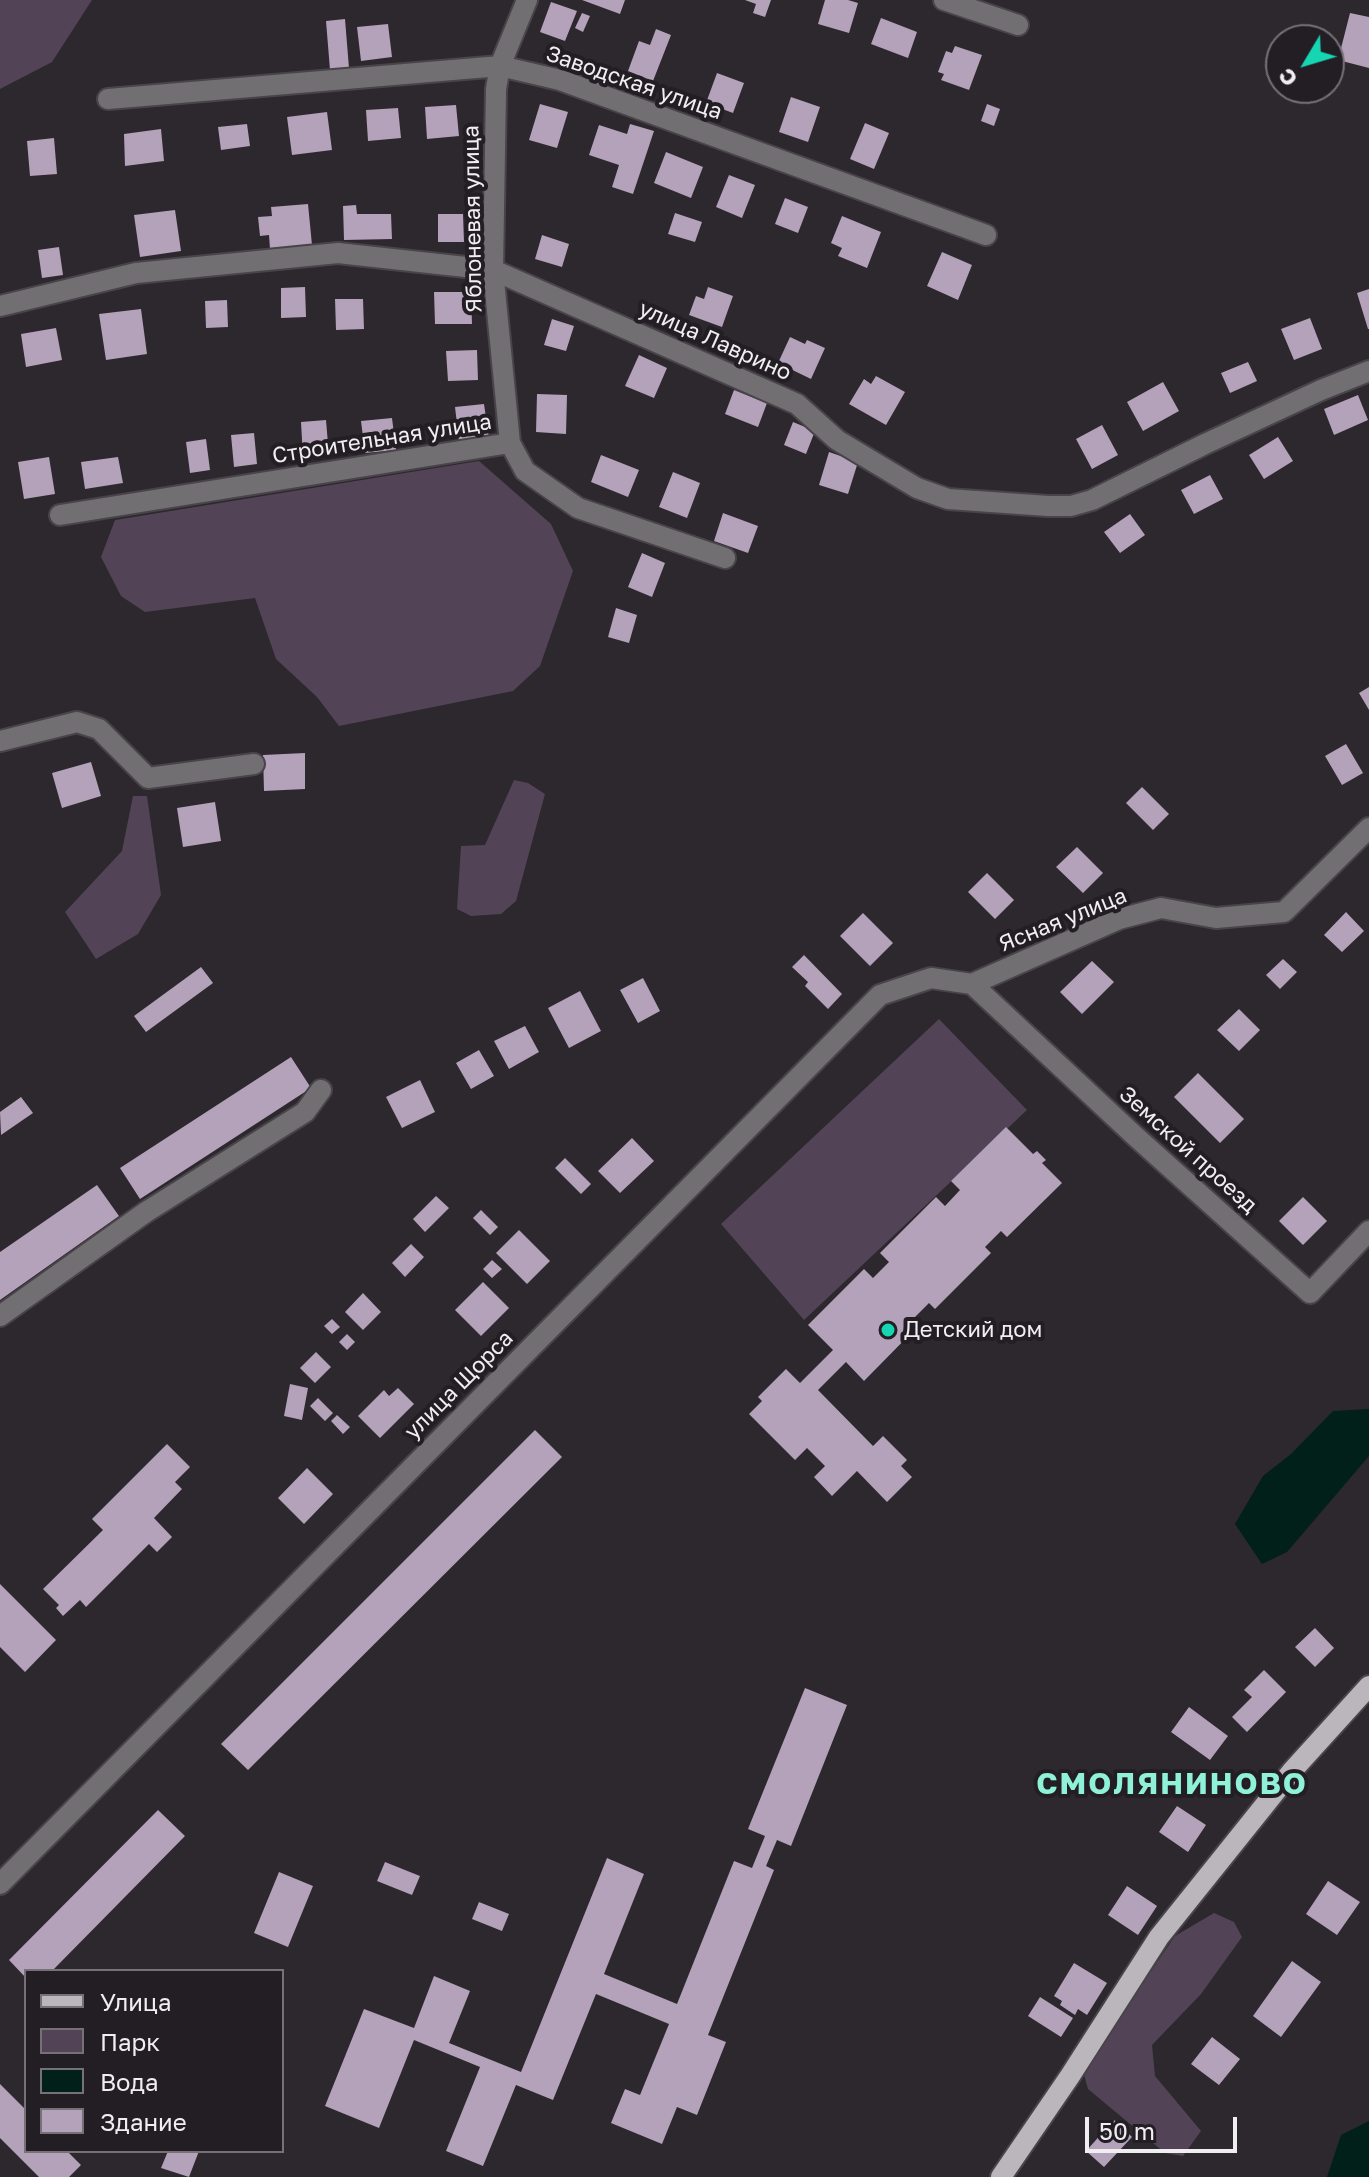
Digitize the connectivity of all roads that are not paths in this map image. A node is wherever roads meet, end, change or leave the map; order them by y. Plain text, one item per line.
1 (527, 0) edge
2 (944, 0) edge
3 (1018, 25) dead end
4 (500, 66) junction
5 (108, 99) dead end
6 (986, 235) dead end
7 (493, 270) junction
8 (0, 306) edge
9 (1369, 371) edge
10 (510, 443) junction
11 (60, 515) dead end
12 (725, 558) dead end
13 (0, 741) edge
14 (254, 764) dead end
15 (1369, 828) edge
16 (976, 982) junction
17 (321, 1090) dead end
18 (1369, 1231) edge
19 (0, 1316) edge
20 (1369, 1686) edge
21 (0, 1884) edge
22 (1001, 2177) edge

1 - 4 street, Яблоневая улица
2 - 3 street
4 - 5 street, Заводская улица
4 - 6 street, Заводская улица
4 - 7 street, Яблоневая улица
7 - 8 street, улица Лаврино
7 - 9 street, улица Лаврино
7 - 10 street, Яблоневая улица
10 - 11 street, Строительная улица
10 - 12 street, Строительная улица
13 - 14 street
15 - 16 street, Ясная улица
16 - 18 street, Земской проезд
16 - 21 street, улица Щорса
17 - 19 street
20 - 22 main road

